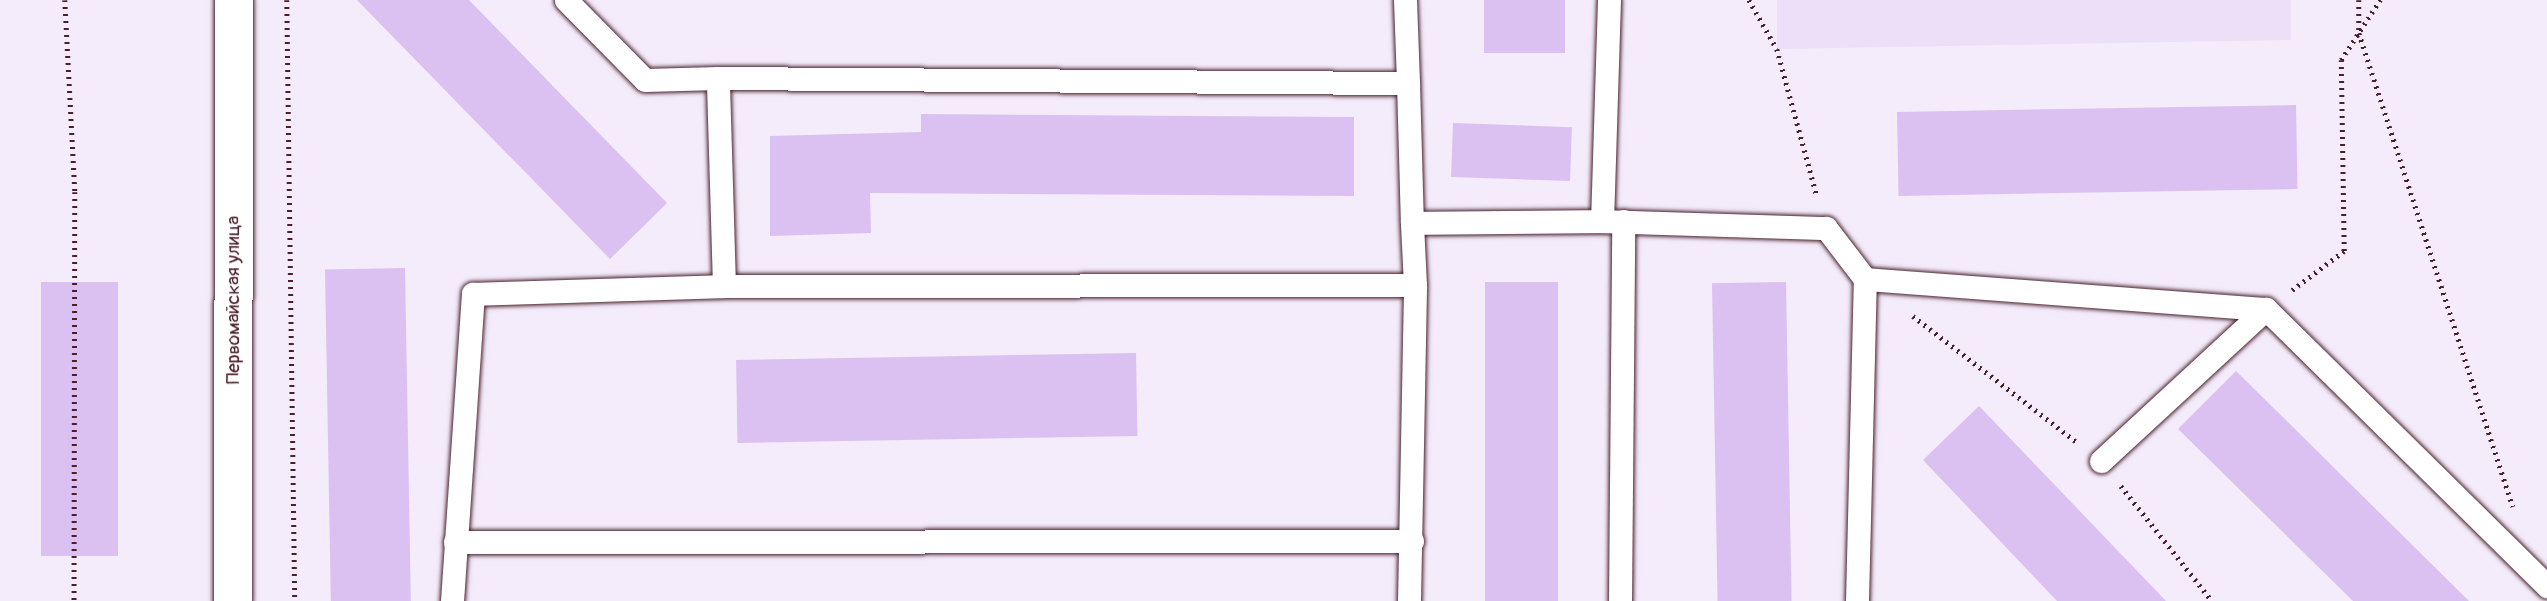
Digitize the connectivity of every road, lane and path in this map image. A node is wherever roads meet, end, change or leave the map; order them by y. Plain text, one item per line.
1 (65, 0) edge
2 (234, 0) edge
3 (286, 0) edge
4 (566, 0) edge
5 (1405, 0) edge
6 (1609, 0) edge
7 (1749, 0) edge
8 (2358, 0) edge
9 (2380, 0) edge
10 (2359, 33) junction
11 (718, 78) junction
12 (1408, 83) junction
13 (1612, 221) junction
14 (1412, 223) junction
15 (1826, 228) junction
16 (1865, 279) junction
17 (1415, 285) junction
18 (724, 286) junction
19 (2266, 309) junction
20 (2101, 461) junction
21 (1412, 541) junction
22 (454, 542) junction
23 (2541, 580) edge
24 (74, 601) edge
25 (233, 601) edge
26 (295, 601) edge
27 (452, 601) edge
28 (1409, 601) edge
29 (1620, 601) edge
30 (1857, 601) edge
31 (2212, 601) edge

1 - 24 path
2 - 25 street, Первомайская улица
3 - 26 path
4 - 11 lane
5 - 12 lane
6 - 13 lane
7 - 15 path
8 - 10 path
9 - 10 path
10 - 19 path
10 - 23 path
11 - 12 lane
11 - 18 lane
12 - 14 lane
13 - 14 lane
13 - 15 lane
13 - 29 lane
14 - 17 lane
15 - 16 lane
16 - 19 lane
16 - 20 path
16 - 30 lane
17 - 18 lane
17 - 21 lane
18 - 22 lane
19 - 20 lane
19 - 23 lane
20 - 31 path
21 - 22 lane
21 - 28 lane
22 - 27 lane

